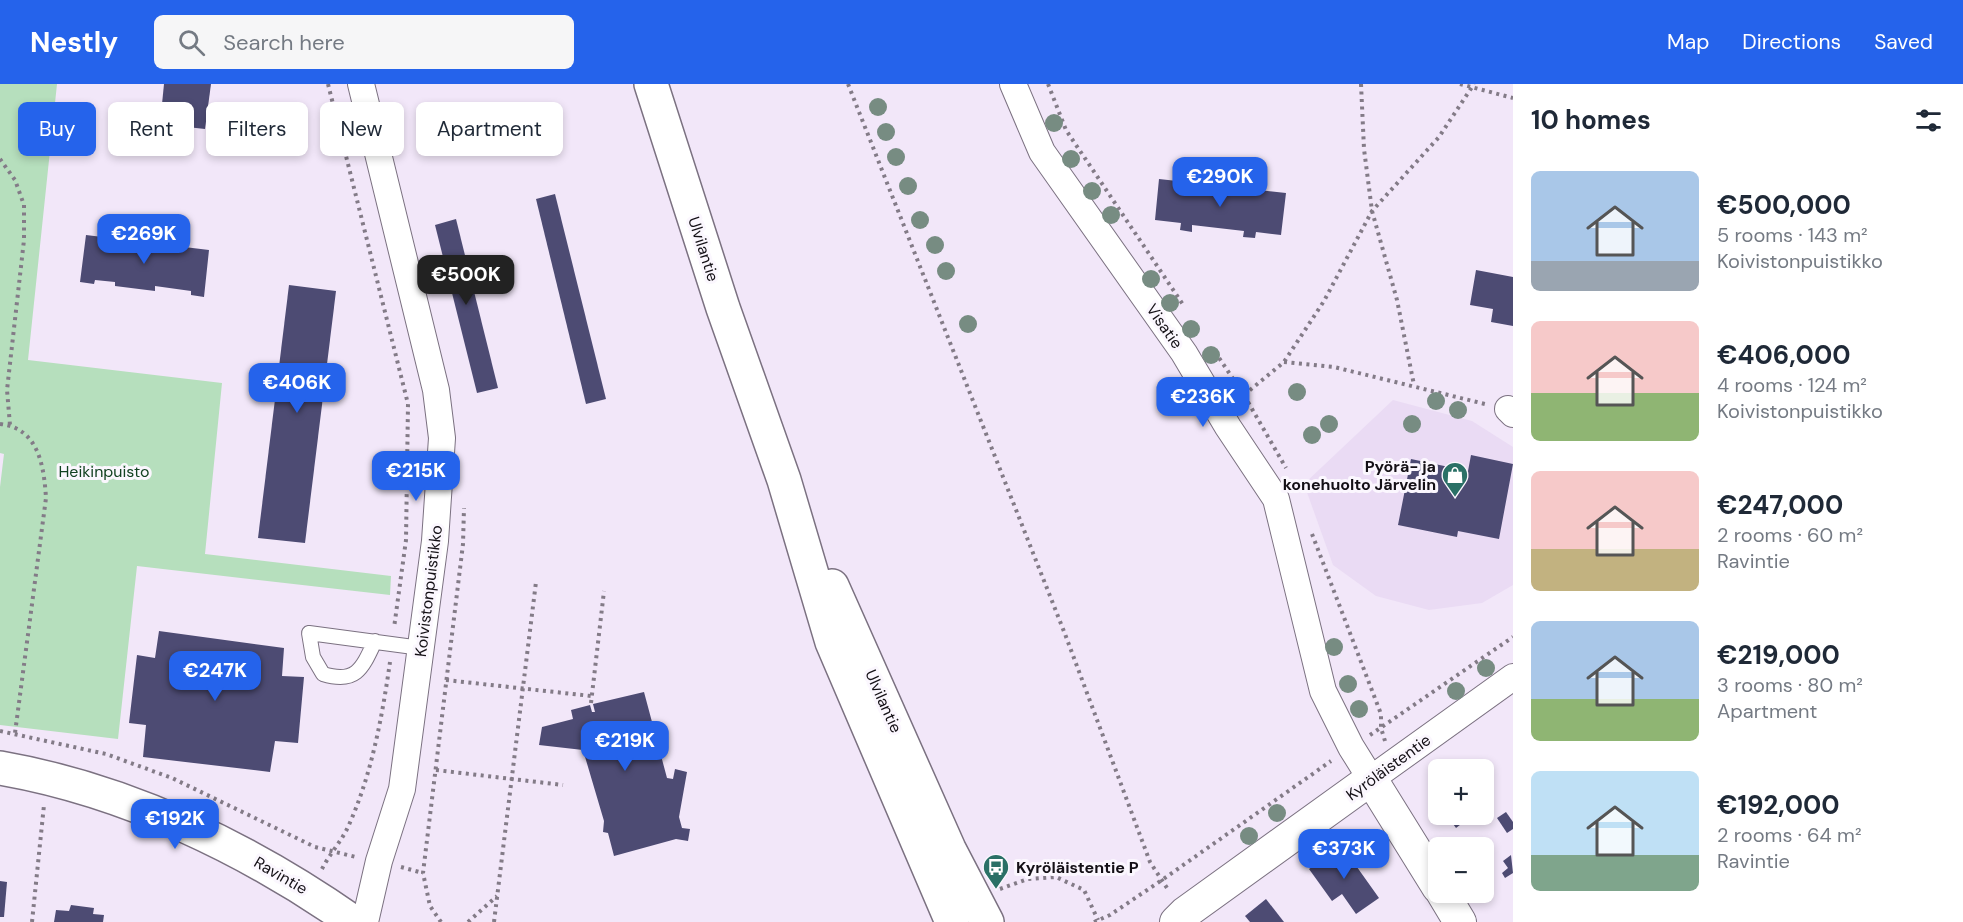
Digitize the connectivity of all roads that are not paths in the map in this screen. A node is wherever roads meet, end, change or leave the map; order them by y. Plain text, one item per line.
1 (361, 84) edge
2 (651, 84) edge
3 (1013, 84) edge
4 (784, 480) junction
5 (375, 641) junction
6 (421, 648) junction
7 (1510, 682) edge
8 (0, 768) edge
9 (1371, 779) junction
10 (1428, 871) edge
11 (1449, 903) edge
12 (1180, 918) edge
13 (353, 922) edge
14 (365, 922) edge
15 (952, 922) edge
16 (987, 922) edge
17 (1460, 922) edge

1 - 6 street, Koivistonpuistikko
2 - 4 main road, Ulvilantie
3 - 9 street, Visatie
4 - 15 main road, Ulvilantie
4 - 16 main road, Ulvilantie
5 - 5 lane
5 - 6 lane
6 - 14 street, Koivistonpuistikko
7 - 9 street, Kyröläistentie
8 - 13 main road, Ravintie
9 - 10 street
9 - 12 street, Kyröläistentie
11 - 17 street

